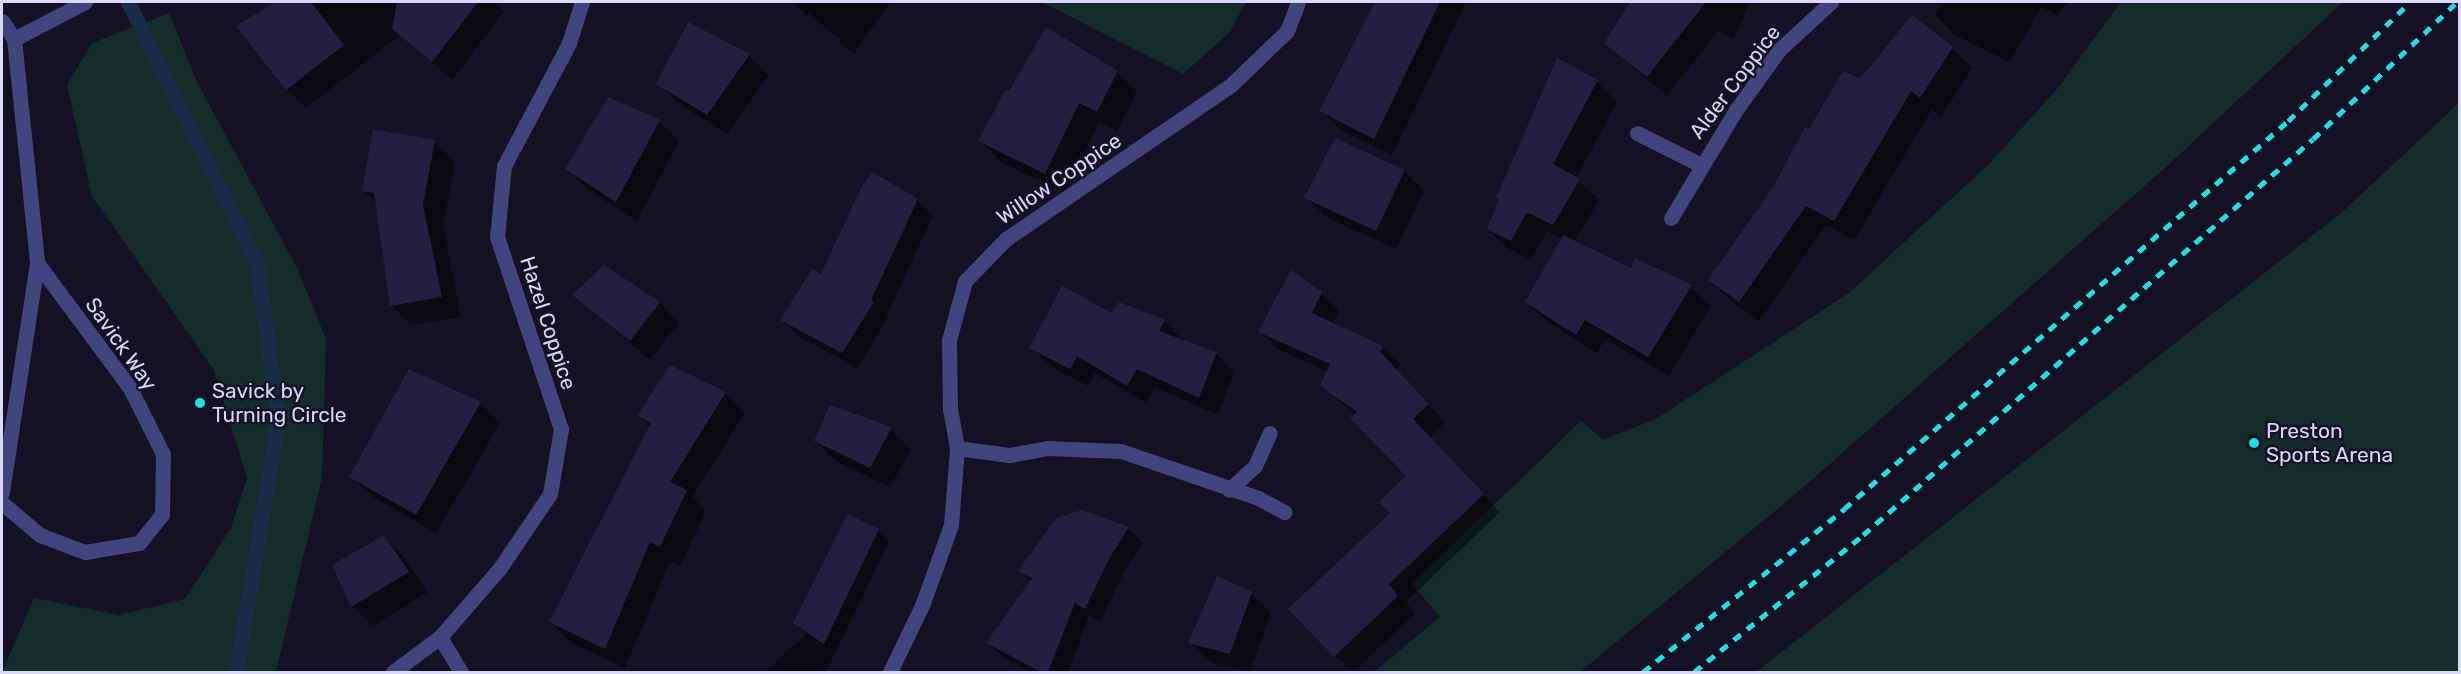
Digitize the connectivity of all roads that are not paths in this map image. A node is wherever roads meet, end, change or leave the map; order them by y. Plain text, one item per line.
1 (85, 2) edge
2 (582, 2) edge
3 (1298, 2) edge
4 (1831, 2) edge
5 (2, 21) edge
6 (14, 39) junction
7 (1637, 133) dead end
8 (1701, 165) junction
9 (1671, 218) dead end
10 (37, 263) junction
11 (1270, 433) dead end
12 (957, 448) junction
13 (1229, 490) junction
14 (2, 492) edge
15 (2, 502) edge
16 (1284, 512) dead end
17 (440, 637) junction
18 (393, 672) edge
19 (461, 672) edge
20 (890, 672) edge

1 - 6 street
2 - 17 street, Hazel Coppice
3 - 12 street, Willow Coppice
4 - 8 street, Alder Coppice
5 - 6 street
6 - 10 street
7 - 8 street, Alder Coppice
8 - 9 street, Alder Coppice
10 - 14 street
10 - 15 street, Savick Way
11 - 13 street
12 - 13 street
12 - 20 street, Willow Coppice
13 - 16 street
17 - 18 street, Hazel Coppice
17 - 19 street

